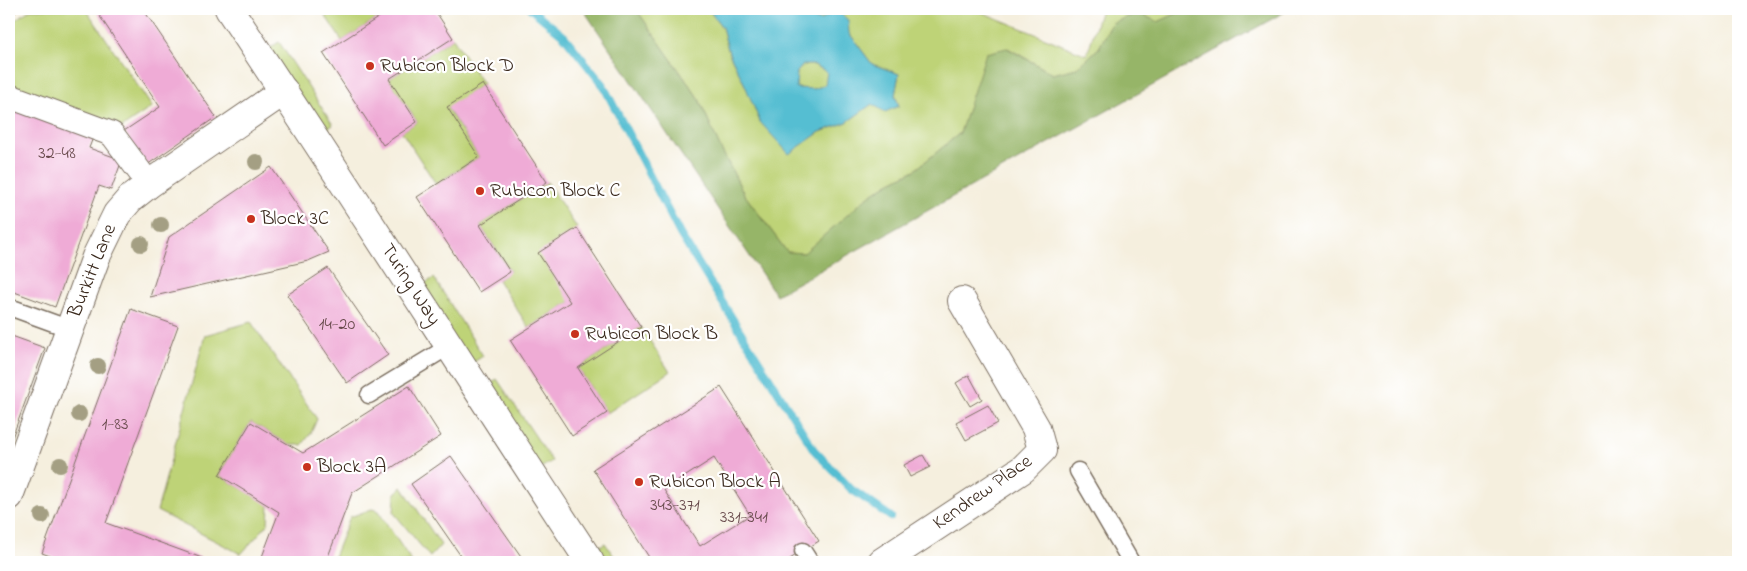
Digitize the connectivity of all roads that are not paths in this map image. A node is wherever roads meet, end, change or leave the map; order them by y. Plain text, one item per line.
1 (229, 9) edge
2 (284, 91) junction
3 (9, 96) edge
4 (149, 184) junction
5 (962, 301) dead end
6 (15, 309) dead end
7 (70, 329) junction
8 (448, 346) junction
9 (369, 395) dead end
10 (1078, 471) dead end
11 (9, 496) edge
12 (590, 562) edge
13 (882, 562) edge
14 (1131, 562) edge

1 - 2 street, Turing Way
2 - 4 street, Burkitt Lane
2 - 8 street, Turing Way
3 - 4 street
4 - 7 street, Burkitt Lane
5 - 13 street, Kendrew Place
6 - 7 lane
7 - 11 street, Burkitt Lane
8 - 9 lane
8 - 12 street, Turing Way
10 - 14 lane

